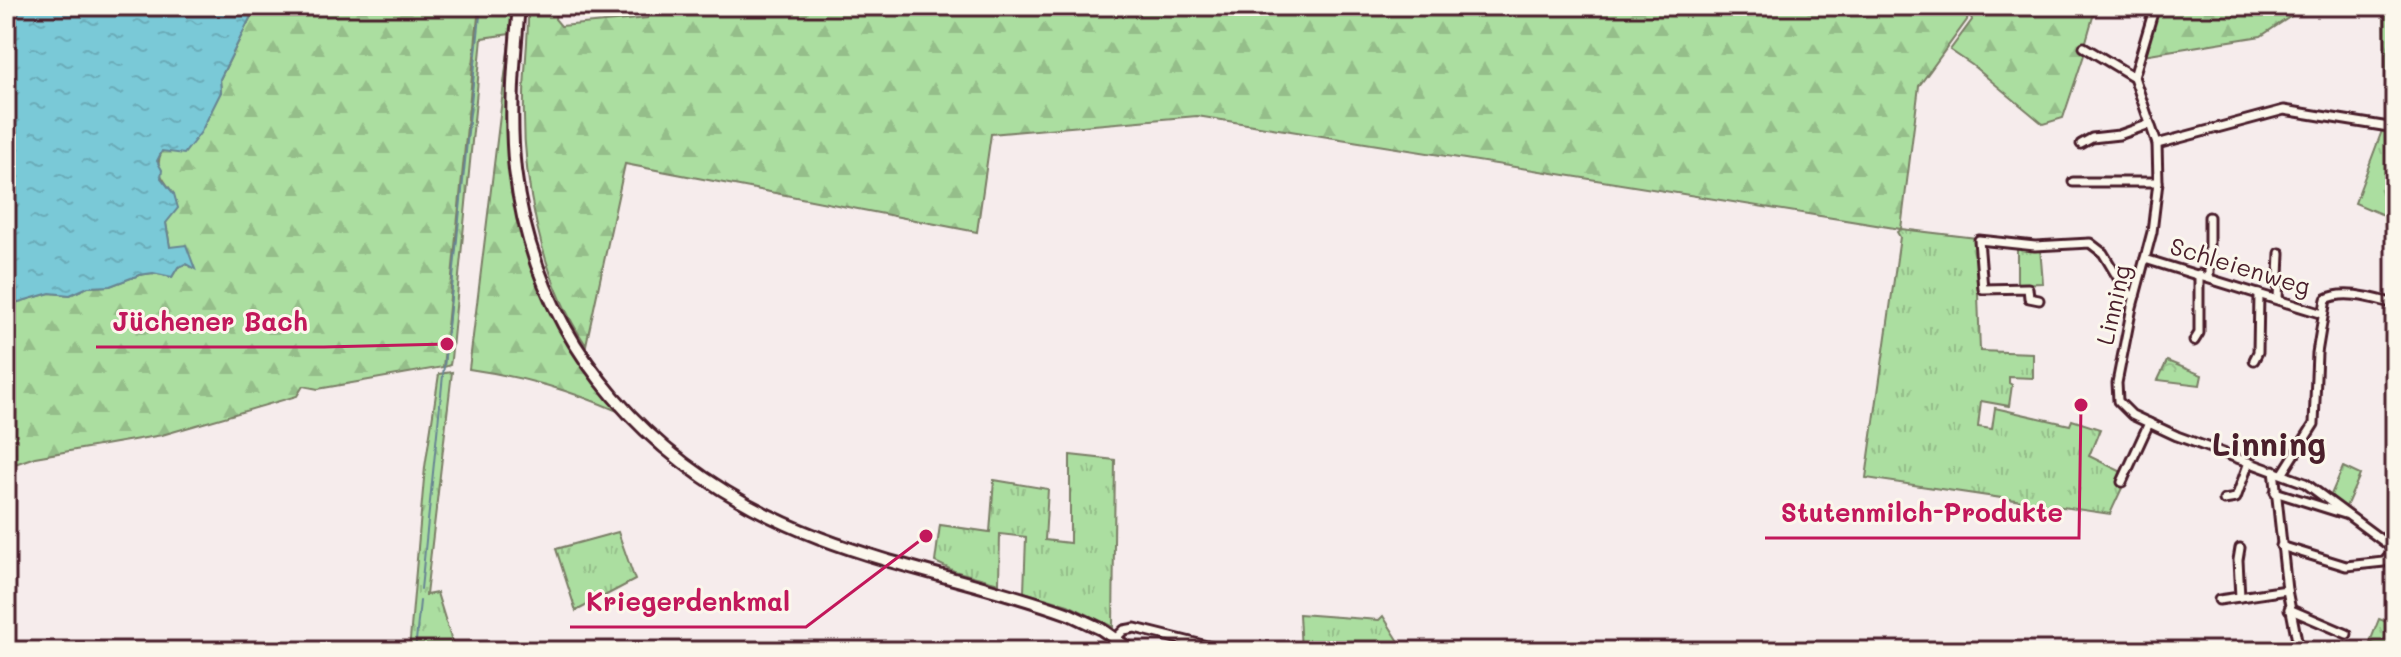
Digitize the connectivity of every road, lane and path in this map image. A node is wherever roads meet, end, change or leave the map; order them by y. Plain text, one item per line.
1 (519, 6) edge
2 (2155, 6) edge
3 (2084, 47) dead end
4 (2134, 77) junction
5 (2150, 124) junction
6 (2395, 128) edge
7 (2081, 144) dead end
8 (2157, 144) junction
9 (2073, 182) dead end
10 (2158, 182) junction
11 (2209, 217) dead end
12 (2280, 253) dead end
13 (2145, 259) junction
14 (2199, 274) junction
15 (2209, 278) junction
16 (2259, 294) junction
17 (2135, 296) junction
18 (2278, 299) junction
19 (2039, 300) dead end
20 (2395, 304) edge
21 (2323, 314) junction
22 (2194, 341) dead end
23 (2254, 360) dead end
24 (2149, 423) junction
25 (2249, 462) junction
26 (2278, 471) junction
27 (2122, 482) dead end
28 (2275, 492) junction
29 (2224, 500) dead end
30 (2351, 516) junction
31 (2281, 546) junction
32 (2240, 548) dead end
33 (2395, 550) edge
34 (2287, 590) junction
35 (2240, 597) junction
36 (2219, 600) dead end
37 (2289, 609) junction
38 (2347, 634) dead end
39 (1116, 638) junction
40 (1132, 651) edge
41 (1227, 651) edge
42 (2244, 651) edge
43 (2256, 651) edge
44 (2299, 651) edge

1 - 39 street
2 - 4 street
3 - 4 street
4 - 5 street, Linning
5 - 7 street
5 - 8 street, Linning
6 - 8 street
8 - 10 street, Linning
9 - 10 street
10 - 13 street, Linning
11 - 15 street
12 - 18 street
13 - 14 street, Schleienweg
13 - 17 street, Linning
14 - 15 street, Schleienweg
14 - 22 street
15 - 16 street, Schleienweg
16 - 18 street, Schleienweg
16 - 23 street
17 - 19 street
17 - 24 street, Linning
18 - 21 street, Schleienweg
20 - 21 street
21 - 26 street
24 - 25 street, Linning
24 - 27 street
25 - 26 street, Linning
25 - 29 street
26 - 28 street
26 - 30 street, Linning
28 - 30 street
28 - 31 street
30 - 33 street, Linning
31 - 33 street
31 - 34 street
32 - 35 street
34 - 35 street
34 - 37 street
35 - 36 street
37 - 38 street
37 - 44 street
39 - 40 street
39 - 41 street
42 - 43 street

